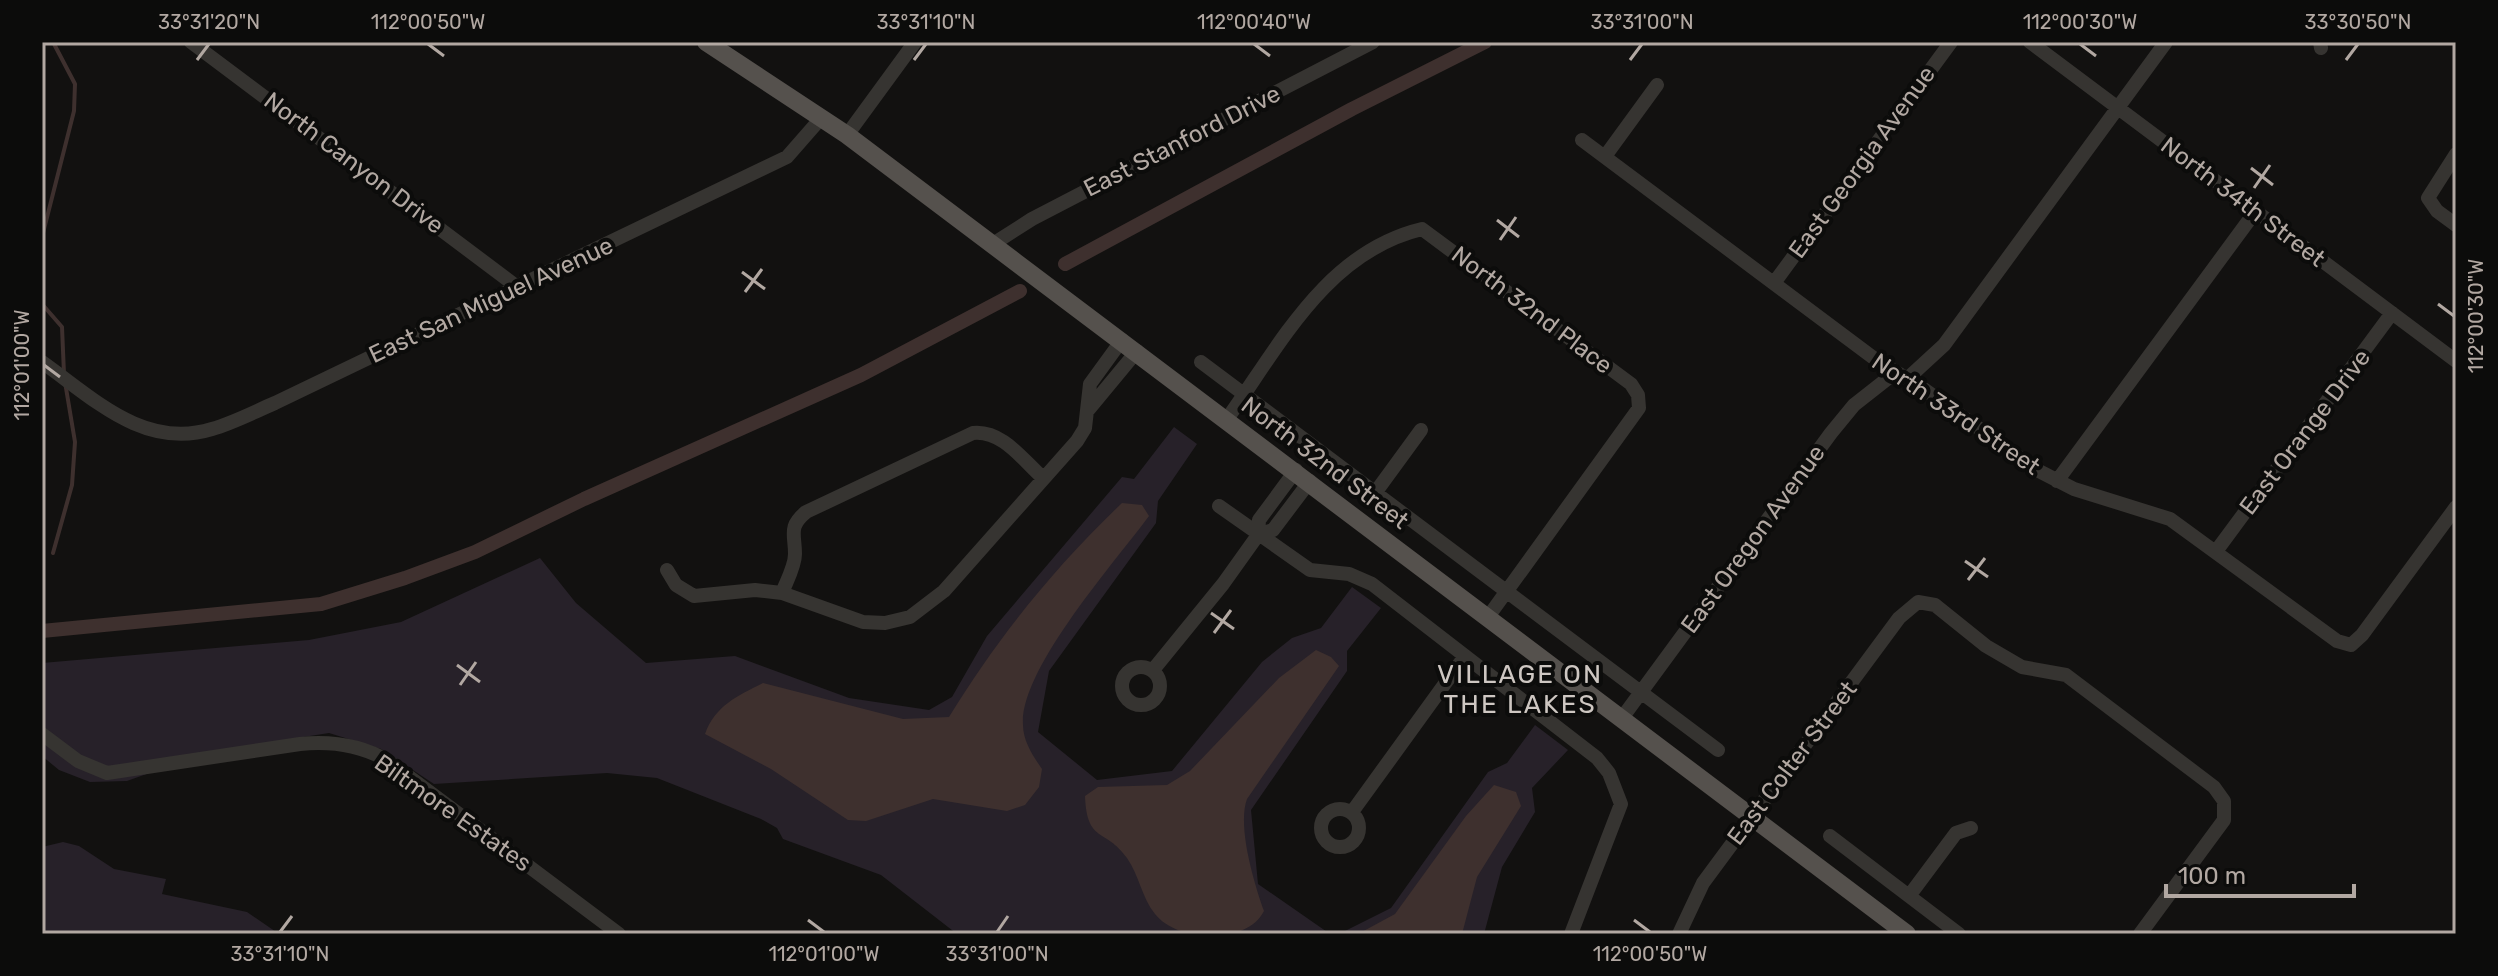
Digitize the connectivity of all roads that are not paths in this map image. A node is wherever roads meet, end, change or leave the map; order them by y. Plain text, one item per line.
1 (191, 42) edge
2 (706, 42) edge
3 (915, 42) edge
4 (1373, 42) edge
5 (1951, 42) edge
6 (2030, 42) edge
7 (2166, 42) edge
8 (1657, 85) dead end
9 (2118, 108) junction
10 (822, 117) junction
11 (847, 135) junction
12 (1582, 140) dead end
13 (2456, 154) edge
14 (1606, 155) junction
15 (2255, 212) junction
16 (2456, 225) edge
17 (993, 244) junction
18 (1774, 283) junction
19 (516, 286) junction
20 (2392, 313) junction
21 (1130, 345) junction
22 (2456, 360) edge
23 (42, 362) edge
24 (1201, 362) dead end
25 (1902, 376) junction
26 (1244, 394) junction
27 (1227, 419) junction
28 (1421, 430) dead end
29 (1303, 476) junction
30 (1043, 478) junction
31 (2057, 481) junction
32 (1375, 493) junction
33 (1219, 506) dead end
34 (1269, 507) junction
35 (2456, 507) edge
36 (1282, 518) junction
37 (1258, 535) junction
38 (2217, 550) junction
39 (667, 570) dead end
40 (1506, 591) junction
41 (782, 593) junction
42 (1488, 617) junction
43 (1465, 656) junction
44 (1153, 670) dead end
45 (1641, 692) junction
46 (1622, 718) junction
47 (42, 734) edge
48 (1718, 750) dead end
49 (1352, 812) dead end
50 (1752, 816) junction
51 (1971, 828) dead end
52 (1830, 836) dead end
53 (1909, 896) junction
54 (619, 934) edge
55 (1571, 934) edge
56 (1679, 934) edge
57 (1907, 934) edge
58 (1959, 934) edge
59 (2140, 934) edge

1 - 19 street, North Canyon Drive
2 - 10 main road, North 32nd Street
3 - 11 street
4 - 17 street, East Stanford Drive
5 - 18 street, East Georgia Avenue
6 - 9 street, North 34th Street
7 - 9 street, East Oregon Avenue
8 - 14 street
9 - 15 street, North 34th Street
9 - 25 street, East Oregon Avenue
10 - 11 main road, North 32nd Street
10 - 19 street, East San Miguel Avenue
11 - 17 main road, North 32nd Street
12 - 14 street, North 33rd Street
13 - 16 street
14 - 18 street, North 33rd Street
15 - 20 street, North 34th Street
15 - 31 street
17 - 21 main road, North 32nd Street
18 - 25 street, North 33rd Street
19 - 23 street, East San Miguel Avenue
20 - 22 street, North 34th Street
20 - 38 street, East Orange Drive
21 - 27 main road, North 32nd Street
21 - 30 street
24 - 26 street, North 32nd Street
25 - 31 street, North 33rd Street
25 - 45 street, East Oregon Avenue
26 - 27 street
26 - 32 street, North 32nd Street
26 - 40 street, North 32nd Place
27 - 29 main road, North 32nd Street
28 - 32 street
29 - 34 street
29 - 36 street
29 - 42 main road, North 32nd Street
30 - 41 street
30 - 41 street
31 - 38 street, North 33rd Street
32 - 40 street, North 32nd Street
33 - 37 street
34 - 36 street
34 - 37 street
35 - 38 street, North 33rd Street
36 - 37 street
37 - 43 street
37 - 44 street
39 - 41 street
40 - 42 street
40 - 45 street, North 32nd Street
42 - 46 main road, North 32nd Street
43 - 49 street
43 - 55 street
45 - 46 street, East Oregon Avenue
45 - 48 street, North 32nd Street
46 - 50 main road, North 32nd Street
47 - 54 street, Biltmore Estates
50 - 56 street, East Colter Street
50 - 57 main road, North 32nd Street
50 - 59 street, East Colter Street
51 - 53 street
52 - 53 street
53 - 58 street

